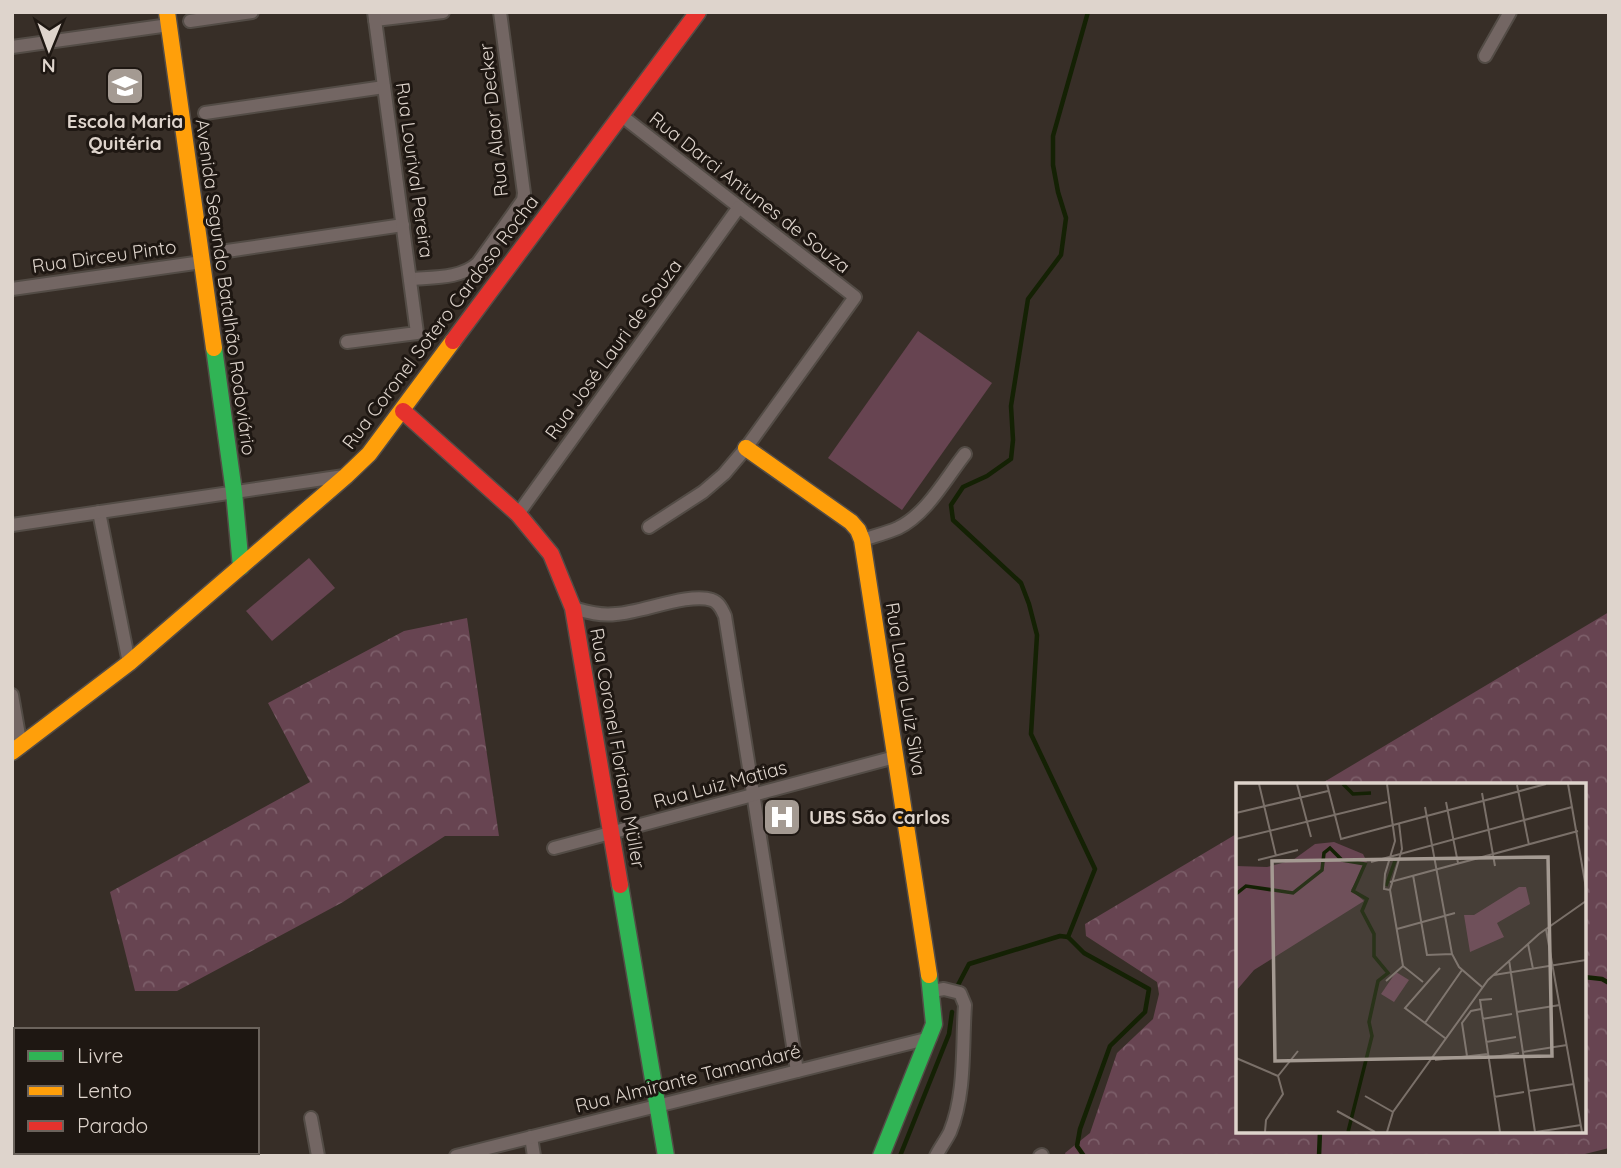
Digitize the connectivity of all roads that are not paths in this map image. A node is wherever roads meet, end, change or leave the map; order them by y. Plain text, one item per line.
1 (252, 12) edge
2 (443, 12) edge
3 (500, 12) edge
4 (698, 12) edge
5 (1510, 12) edge
6 (375, 16) edge
7 (168, 18) edge
8 (190, 21) dead end
9 (12, 47) edge
10 (1485, 56) dead end
11 (384, 87) junction
12 (205, 113) dead end
13 (622, 117) junction
14 (739, 207) junction
15 (403, 225) junction
16 (227, 251) dead end
17 (202, 262) junction
18 (410, 279) junction
19 (12, 289) edge
20 (347, 342) dead end
21 (403, 411) junction
22 (746, 449) junction
23 (965, 454) dead end
24 (346, 476) junction
25 (234, 492) junction
26 (99, 512) junction
27 (518, 514) junction
28 (12, 525) edge
29 (649, 527) dead end
30 (862, 540) junction
31 (241, 567) junction
32 (573, 608) junction
33 (129, 663) junction
34 (12, 695) edge
35 (16, 749) edge
36 (895, 757) junction
37 (753, 794) junction
38 (611, 832) junction
39 (554, 848) dead end
40 (932, 991) junction
41 (930, 1038) junction
42 (797, 1071) junction
43 (658, 1106) junction
44 (312, 1118) dead end
45 (531, 1137) junction
46 (318, 1156) edge
47 (456, 1156) edge
48 (534, 1156) edge
49 (666, 1156) edge
50 (881, 1156) edge
51 (936, 1156) edge

1 - 8 street
2 - 6 street
3 - 18 street, Rua Alaor Decker
4 - 13 street, Rua Coronel Sotero Cardoso Rocha
5 - 10 street
6 - 11 street, Rua Lourival Pereira
7 - 9 street
7 - 17 street, Avenida Segundo Batalhão Rodoviário
11 - 12 street
11 - 15 street, Rua Lourival Pereira
13 - 14 street, Rua Darci Antunes de Souza
13 - 21 street, Rua Coronel Sotero Cardoso Rocha
14 - 22 street, Rua Darci Antunes de Souza
14 - 27 street, Rua José Lauri de Souza
15 - 16 street
15 - 18 street, Rua Lourival Pereira
17 - 19 street, Rua Dirceu Pinto
17 - 25 street, Avenida Segundo Batalhão Rodoviário
18 - 20 street, Rua Lourival Pereira
21 - 24 street, Rua Coronel Sotero Cardoso Rocha
21 - 27 street, Rua Coronel Floriano Müller
22 - 29 street
22 - 30 street
23 - 30 street
24 - 25 street
24 - 31 street, Rua Coronel Sotero Cardoso Rocha
25 - 26 street
25 - 31 street, Avenida Segundo Batalhão Rodoviário
26 - 28 street
26 - 33 street
27 - 32 street, Rua Coronel Floriano Müller
30 - 36 street, Rua Lauro Luiz Silva
31 - 33 street, Rua Coronel Sotero Cardoso Rocha
32 - 37 street
32 - 38 street, Rua Coronel Floriano Müller
33 - 35 street, Rua Coronel Sotero Cardoso Rocha
34 - 35 street
36 - 37 street, Rua Luiz Matias
36 - 40 street, Rua Lauro Luiz Silva
37 - 38 street, Rua Luiz Matias
37 - 42 street
38 - 39 street, Rua Luiz Matias
38 - 43 street, Rua Coronel Floriano Müller
40 - 41 street, Rua Lauro Luiz Silva
40 - 51 street
41 - 42 street, Rua Almirante Tamandaré
41 - 50 street, Rua Lauro Luiz Silva
42 - 43 street, Rua Almirante Tamandaré
43 - 45 street, Rua Almirante Tamandaré
43 - 49 street, Rua Coronel Floriano Müller
44 - 46 street
45 - 47 street, Rua Almirante Tamandaré
45 - 48 street

